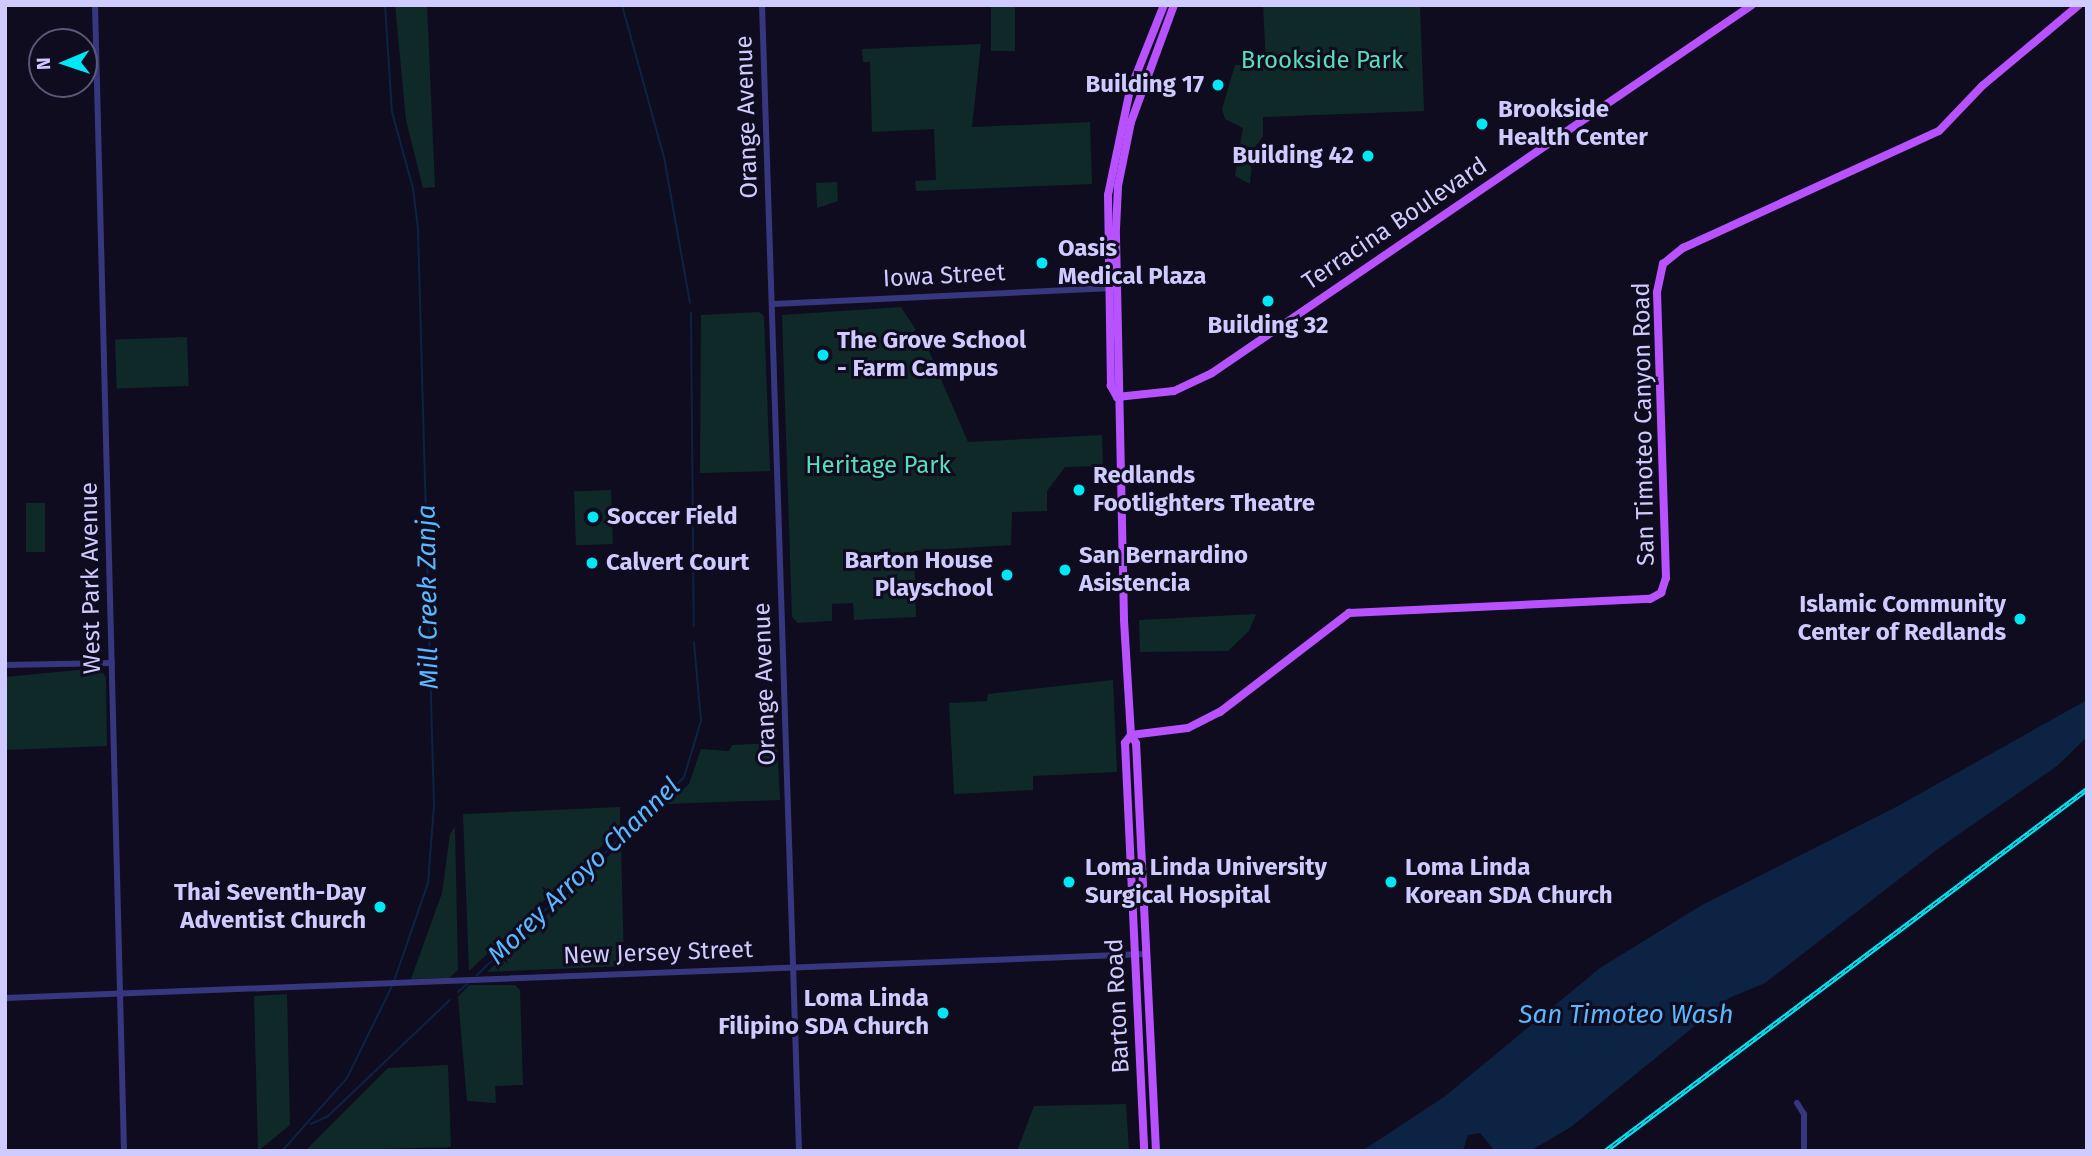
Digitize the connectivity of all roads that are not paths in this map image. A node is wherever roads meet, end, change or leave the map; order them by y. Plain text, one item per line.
1 (95, 5) edge
2 (762, 5) edge
3 (1164, 5) edge
4 (1174, 5) edge
5 (1752, 5) edge
6 (2079, 5) edge
7 (1111, 170) junction
8 (1121, 172) junction
9 (1112, 288) junction
10 (773, 304) junction
11 (1117, 397) junction
12 (112, 663) junction
13 (5, 665) edge
14 (1131, 735) junction
15 (1134, 953) junction
16 (1145, 954) junction
17 (793, 967) junction
18 (120, 995) junction
19 (5, 998) edge
20 (1797, 1103) dead end
21 (124, 1151) edge
22 (799, 1151) edge
23 (1144, 1151) edge
24 (1156, 1151) edge
25 (1804, 1151) edge

1 - 12 street, West Park Avenue
2 - 10 street, Orange Avenue
3 - 7 main road, Barton Road
4 - 8 main road, Barton Road
5 - 11 main road, Terracina Boulevard
6 - 14 main road, San Timoteo Canyon Road
7 - 8 main road
7 - 9 main road, Barton Road
8 - 9 main road, Barton Road
9 - 10 street, Iowa Street
9 - 11 main road, Barton Road
10 - 17 street, Orange Avenue
11 - 14 main road, Barton Road
12 - 13 street
12 - 18 street, West Park Avenue
14 - 15 main road, Barton Road
14 - 16 main road, Barton Road
15 - 16 street, New Jersey Street
15 - 17 street, New Jersey Street
15 - 23 main road, Barton Road
16 - 24 main road, Barton Road
17 - 18 street, New Jersey Street
17 - 22 street, Orange Avenue
18 - 19 street, New Jersey Street
18 - 21 street, West Park Avenue
20 - 25 street

